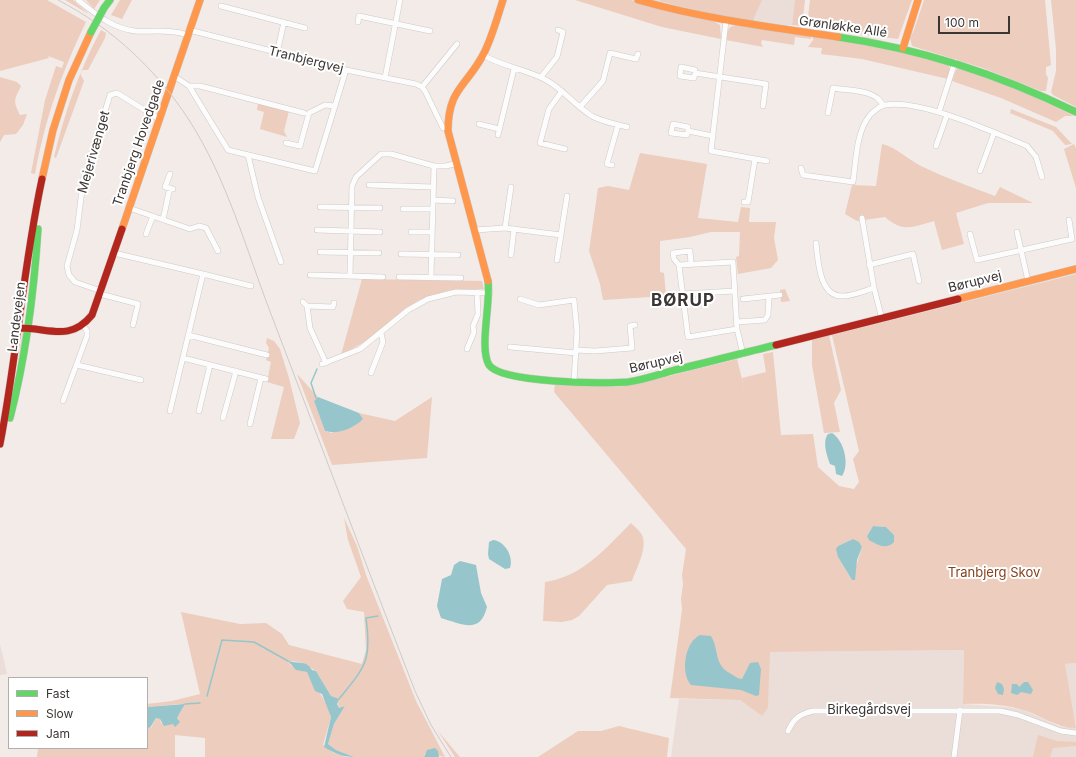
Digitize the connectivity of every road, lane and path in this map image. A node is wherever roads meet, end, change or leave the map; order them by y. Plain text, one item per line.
1 (78, 0) edge
2 (110, 0) edge
3 (200, 0) edge
4 (400, 0) edge
5 (503, 0) edge
6 (638, 0) edge
7 (918, 0) edge
8 (221, 6) dead end
9 (726, 21) junction
10 (284, 22) junction
11 (358, 22) dead end
12 (396, 24) junction
13 (306, 28) dead end
14 (558, 30) dead end
15 (430, 31) dead end
16 (189, 32) junction
17 (457, 44) dead end
18 (903, 48) junction
19 (277, 53) junction
20 (483, 54) junction
21 (638, 54) dead end
22 (955, 62) junction
23 (514, 69) junction
24 (346, 70) junction
25 (695, 74) dead end
26 (174, 76) junction
27 (541, 77) junction
28 (719, 77) junction
29 (385, 78) junction
30 (189, 86) junction
31 (422, 87) junction
32 (562, 91) junction
33 (335, 106) junction
34 (763, 106) dead end
35 (883, 106) junction
36 (580, 107) junction
37 (940, 112) junction
38 (1076, 112) edge
39 (304, 113) dead end
40 (828, 113) dead end
41 (947, 115) junction
42 (159, 120) junction
43 (479, 124) dead end
44 (618, 125) junction
45 (627, 127) dead end
46 (443, 128) dead end
47 (688, 131) dead end
48 (994, 133) junction
49 (713, 136) junction
50 (286, 143) dead end
51 (936, 146) dead end
52 (565, 149) dead end
53 (248, 155) junction
54 (755, 159) junction
55 (767, 161) dead end
56 (458, 163) junction
57 (612, 165) dead end
58 (434, 166) junction
59 (801, 168) dead end
60 (980, 171) dead end
61 (170, 174) dead end
62 (1042, 177) dead end
63 (369, 185) dead end
64 (41, 187) junction
65 (433, 187) junction
66 (511, 187) dead end
67 (567, 196) dead end
68 (432, 200) junction
69 (453, 201) dead end
70 (744, 202) dead end
71 (320, 207) dead end
72 (129, 208) junction
73 (351, 208) junction
74 (380, 208) dead end
75 (403, 209) dead end
76 (432, 209) junction
77 (153, 216) junction
78 (862, 218) dead end
79 (163, 219) junction
80 (1069, 220) dead end
81 (505, 228) junction
82 (514, 229) junction
83 (317, 230) dead end
84 (475, 230) junction
85 (351, 231) junction
86 (380, 232) dead end
87 (411, 232) dead end
88 (432, 232) junction
89 (1017, 232) dead end
90 (146, 234) dead end
91 (970, 234) dead end
92 (561, 235) junction
93 (816, 243) dead end
94 (215, 244) junction
95 (209, 247) dead end
96 (218, 251) dead end
97 (1021, 251) junction
98 (320, 252) dead end
99 (114, 253) junction
100 (351, 253) junction
101 (379, 253) dead end
102 (402, 254) dead end
103 (431, 254) junction
104 (458, 255) dead end
105 (511, 255) dead end
106 (557, 260) dead end
107 (281, 262) dead end
108 (691, 264) junction
109 (679, 265) junction
110 (869, 265) junction
111 (1076, 269) edge
112 (203, 274) junction
113 (310, 275) dead end
114 (350, 276) junction
115 (383, 277) dead end
116 (399, 277) dead end
117 (431, 277) junction
118 (461, 278) dead end
119 (919, 281) dead end
120 (1028, 281) junction
121 (251, 286) dead end
122 (874, 288) junction
123 (734, 291) junction
124 (101, 292) junction
125 (477, 292) junction
126 (490, 293) junction
127 (683, 294) junction
128 (780, 295) dead end
129 (769, 296) junction
130 (520, 298) dead end
131 (743, 299) dead end
132 (303, 302) dead end
133 (334, 303) dead end
134 (307, 306) junction
135 (882, 319) junction
136 (737, 322) junction
137 (133, 324) dead end
138 (83, 325) junction
139 (635, 325) dead end
140 (20, 328) junction
141 (28, 329) junction
142 (737, 329) junction
143 (381, 333) junction
144 (188, 335) junction
145 (510, 347) dead end
146 (467, 349) dead end
147 (576, 351) junction
148 (742, 354) junction
149 (267, 355) dead end
150 (183, 358) junction
151 (77, 364) junction
152 (210, 365) junction
153 (236, 371) junction
154 (371, 373) dead end
155 (141, 380) dead end
156 (574, 381) junction
157 (63, 401) dead end
158 (170, 411) dead end
159 (199, 411) dead end
160 (223, 418) dead end
161 (250, 424) dead end
162 (0, 446) edge
163 (960, 710) junction
164 (788, 731) dead end
165 (1076, 733) edge
166 (954, 757) edge

1 - 16 street, Tranbjergvej
2 - 64 street, Landevejen, bridge
3 - 16 street, Tranbjerg Hovedgade
4 - 12 street
5 - 20 street, Børupvej
6 - 9 street, Grønløkke Allé
7 - 18 street
8 - 10 street
9 - 18 street, Grønløkke Allé
9 - 28 street
10 - 13 street
10 - 19 street
11 - 12 street
12 - 15 street
12 - 29 street
14 - 27 street
16 - 19 street, Tranbjergvej
16 - 26 street, Tranbjerg Hovedgade
17 - 31 street
18 - 22 street, Grønløkke Allé
19 - 24 street, Tranbjergvej
20 - 23 street
20 - 56 street, Børupvej
21 - 36 street
22 - 37 street
22 - 38 street, Grønløkke Allé
23 - 27 street
23 - 43 street
24 - 29 street, Tranbjergvej
24 - 33 street
25 - 28 street
26 - 30 street
26 - 42 street, Tranbjerg Hovedgade
27 - 32 street
28 - 34 street
28 - 49 street
29 - 31 street, Tranbjergvej
30 - 39 street
30 - 53 street
31 - 46 street
32 - 36 street
32 - 52 street
33 - 50 street
33 - 53 street
35 - 37 street
35 - 40 street
35 - 59 street
36 - 44 street
37 - 41 street
41 - 48 street
41 - 51 street
42 - 72 street, Tranbjerg Hovedgade
42 - 124 street, Mejerivænget
44 - 45 street
44 - 57 street
47 - 49 street
48 - 60 street
48 - 62 street
49 - 54 street
53 - 107 street
54 - 55 street
54 - 70 street
56 - 58 street
56 - 84 street, Børupvej
58 - 65 street
58 - 73 street
61 - 79 street
63 - 65 street
64 - 140 street, Landevejen
64 - 141 street, Landevejen
65 - 68 street
66 - 81 street
67 - 92 street
68 - 69 street
68 - 76 street
71 - 73 street
72 - 77 street
72 - 99 street, Tranbjerg Hovedgade
73 - 74 street
73 - 85 street
75 - 76 street
76 - 88 street
77 - 79 street
77 - 90 street
78 - 110 street
79 - 94 street
80 - 97 street, Børupvej
81 - 82 street
81 - 84 street
82 - 92 street
82 - 105 street
83 - 85 street
84 - 126 street, Børupvej
85 - 86 street
85 - 100 street
87 - 88 street
88 - 103 street
89 - 97 street
91 - 97 street, Børupvej
92 - 106 street
93 - 122 street
94 - 95 street
94 - 96 street
97 - 120 street
98 - 100 street
99 - 112 street
99 - 124 street, Tranbjerg Hovedgade
100 - 101 street
100 - 114 street
102 - 103 street
103 - 104 street
103 - 117 street
108 - 109 street
108 - 109 street, Børupvej
108 - 123 street
109 - 127 street, Børupvej
110 - 119 street
110 - 122 street
111 - 120 street, Børupvej
112 - 121 street
112 - 144 street
113 - 114 street
114 - 115 street
116 - 117 street
117 - 118 street
120 - 135 street, Børupvej
122 - 135 street
123 - 127 street
123 - 136 street
124 - 137 street
124 - 138 street, Tranbjerg Hovedgade
125 - 126 street
125 - 143 street
125 - 146 street
126 - 156 street, Børupvej
127 - 142 street, Børupvej
128 - 129 street
129 - 131 street
129 - 136 street
130 - 147 street
132 - 134 street
133 - 134 street
134 - 143 street
135 - 148 street, Børupvej
136 - 142 street
138 - 141 street
138 - 151 street
139 - 147 street, Børupvej
140 - 141 street
140 - 162 street, Landevejen
141 - 162 street, Landevejen
142 - 148 street
143 - 154 street
144 - 149 street
144 - 150 street
145 - 147 street, Børupvej
147 - 156 street
148 - 156 street, Børupvej
150 - 152 street
150 - 158 street
151 - 155 street
151 - 157 street
152 - 153 street
152 - 159 street
153 - 160 street
153 - 161 street
163 - 164 street, Birkegårdsvej
163 - 165 street, Birkegårdsvej
163 - 166 street

